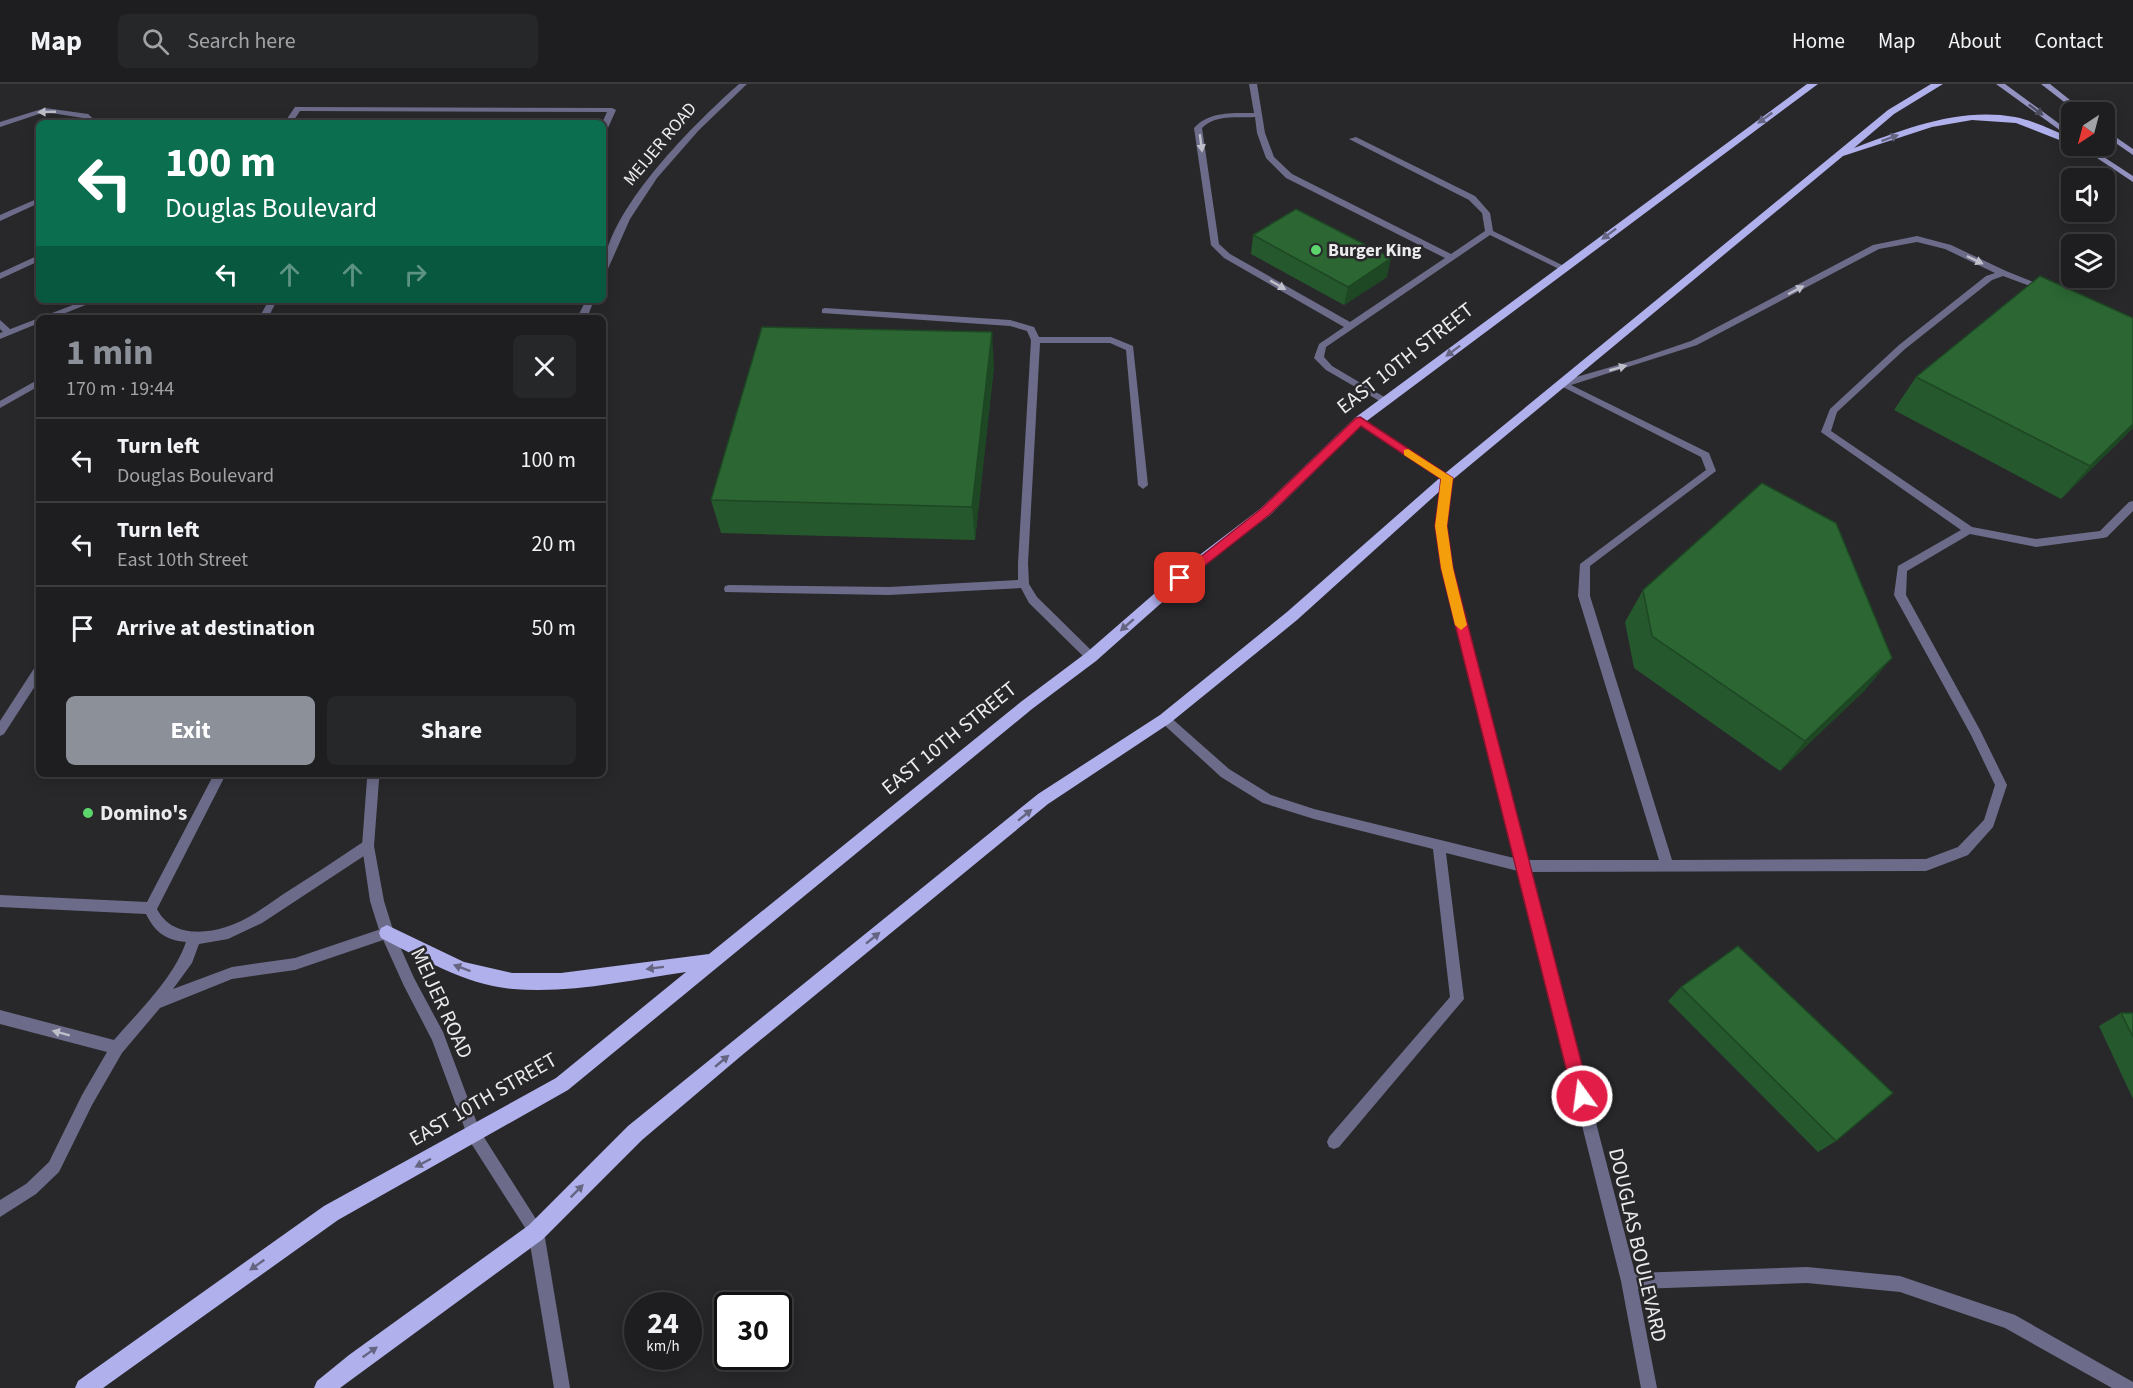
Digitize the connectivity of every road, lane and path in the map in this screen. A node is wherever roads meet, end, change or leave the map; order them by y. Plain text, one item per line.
1 (743, 84) edge
2 (1252, 84) edge
3 (1938, 84) edge
4 (2000, 84) edge
5 (2045, 84) edge
6 (1809, 85) edge
7 (2068, 102) edge
8 (1258, 115) junction
9 (90, 120) edge
10 (290, 120) edge
11 (606, 123) edge
12 (0, 125) edge
13 (2061, 129) edge
14 (2061, 138) edge
15 (1353, 139) dead end
16 (2115, 139) edge
17 (2133, 153) edge
18 (2097, 156) edge
19 (1835, 158) junction
20 (2133, 180) edge
21 (36, 201) edge
22 (0, 218) edge
23 (1489, 232) junction
24 (1450, 257) junction
25 (36, 259) edge
26 (606, 263) edge
27 (1564, 268) junction
28 (2002, 273) junction
29 (0, 276) edge
30 (2057, 293) edge
31 (86, 303) edge
32 (825, 311) dead end
33 (53, 315) edge
34 (36, 321) edge
35 (0, 323) edge
36 (1350, 326) junction
37 (4, 334) edge
38 (1036, 340) junction
39 (36, 384) edge
40 (1562, 384) junction
41 (1386, 401) junction
42 (0, 405) edge
43 (1360, 420) junction
44 (1447, 478) junction
45 (1143, 485) dead end
46 (2133, 505) edge
47 (1969, 530) junction
48 (1024, 584) junction
49 (729, 589) dead end
50 (1091, 657) junction
51 (36, 675) edge
52 (1165, 719) junction
53 (0, 731) edge
54 (218, 777) edge
55 (374, 777) edge
56 (1439, 845) junction
57 (368, 846) junction
58 (1522, 866) junction
59 (1667, 866) junction
60 (0, 901) edge
61 (150, 908) junction
62 (387, 933) junction
63 (194, 937) junction
64 (713, 961) junction
65 (155, 1003) junction
66 (0, 1017) edge
67 (117, 1048) junction
68 (474, 1135) junction
69 (1334, 1142) dead end
70 (0, 1209) edge
71 (536, 1232) junction
72 (1629, 1281) junction
73 (85, 1388) edge
74 (324, 1388) edge
75 (562, 1388) edge
76 (1649, 1388) edge
77 (2128, 1388) edge

1 - 26 street, MEIJER ROAD
2 - 8 street
3 - 19 main road
4 -> 13 main road
5 - 7 main road
6 -> 27 main road, EAST 10TH STREET
8 - 24 street
8 -> 36 street
9 -> 12 street
10 - 11 street
19 -> 14 main road
15 - 23 street
16 - 17 main road
18 - 20 main road
19 - 40 main road
21 - 22 street
23 - 24 street
23 - 27 street
24 - 36 street
25 - 29 street
27 -> 41 main road, EAST 10TH STREET
28 - 30 street
40 -> 28 street
28 - 47 street
31 - 33 street
32 - 38 street
34 - 37 street
35 - 37 street
36 - 41 street
38 - 45 street
38 - 48 street
39 - 42 street
40 - 44 main road
40 - 59 street
41 - 43 main road, EAST 10TH STREET
43 - 44 street
43 -> 50 main road, EAST 10TH STREET
44 - 52 main road
44 - 58 street, DOUGLAS BOULEVARD
46 - 47 street
47 - 59 street
48 - 49 street
48 - 50 street
50 - 64 main road, EAST 10TH STREET
51 - 53 street
52 - 56 street
71 -> 52 main road
54 - 61 street
55 - 57 street, MEIJER ROAD
56 - 58 street
56 - 69 street
57 - 62 street, MEIJER ROAD
57 - 63 street
58 - 59 street
58 - 72 street, DOUGLAS BOULEVARD
60 - 61 street
61 - 63 street
64 -> 62 main road
62 - 65 street
62 - 68 street, MEIJER ROAD
63 - 65 street
64 - 68 main road, EAST 10TH STREET
65 - 67 street
67 -> 66 street
67 - 70 street
68 - 71 street, MEIJER ROAD
68 -> 73 main road, EAST 10TH STREET
74 -> 71 main road
71 - 75 street
72 - 76 street, DOUGLAS BOULEVARD
72 - 77 street

